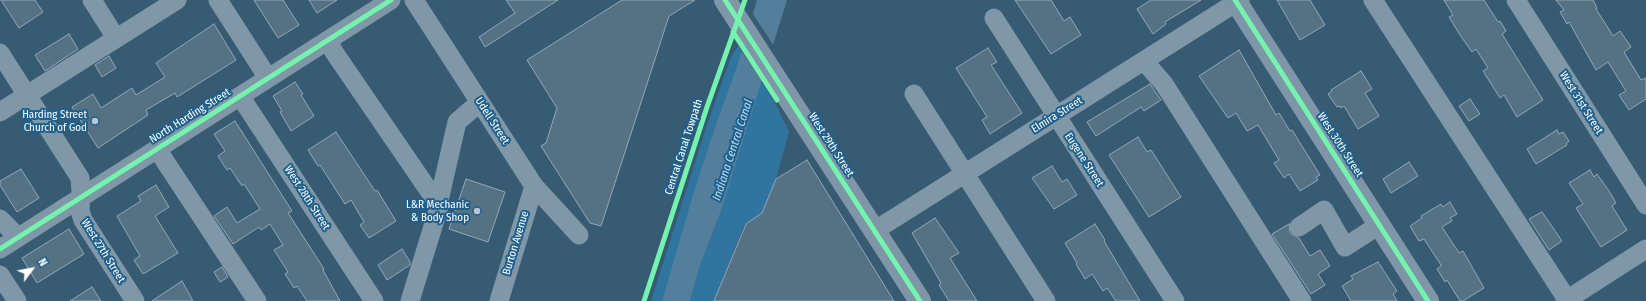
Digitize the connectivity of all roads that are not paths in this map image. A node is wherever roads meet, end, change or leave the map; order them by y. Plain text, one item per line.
1 (92, 0) edge
2 (177, 0) edge
3 (218, 0) edge
4 (391, 0) edge
5 (414, 0) edge
6 (725, 0) edge
7 (1373, 0) edge
8 (1516, 0) edge
9 (1237, 1) edge
10 (994, 18) dead end
11 (116, 38) junction
12 (328, 40) junction
13 (0, 53) edge
14 (1144, 61) junction
15 (268, 78) junction
16 (914, 94) dead end
17 (27, 95) junction
18 (240, 96) junction
19 (480, 102) junction
20 (0, 112) edge
21 (1056, 116) junction
22 (157, 149) junction
23 (965, 174) junction
24 (534, 186) junction
25 (80, 198) junction
26 (438, 205) junction
27 (1646, 205) edge
28 (0, 219) edge
29 (1379, 225) junction
30 (1299, 227) dead end
31 (874, 231) junction
32 (579, 236) dead end
33 (18, 237) junction
34 (0, 249) edge
35 (1646, 249) edge
36 (0, 275) edge
37 (17, 301) edge
38 (135, 301) edge
39 (257, 301) edge
40 (374, 301) edge
41 (410, 301) edge
42 (498, 301) edge
43 (920, 301) edge
44 (1046, 301) edge
45 (1174, 301) edge
46 (1302, 301) edge
47 (1428, 301) edge
48 (1567, 301) edge

1 - 11 street
2 - 11 street
3 - 15 street
4 - 12 street, North Harding Street
5 - 19 street, Udell Street
6 - 31 main road, West 29th Street
7 - 48 street
8 - 27 street, West 31st Street
9 - 14 street, Elmira Street
9 - 29 main road, West 30th Street
10 - 21 street, Eugene Street
11 - 17 street
12 - 15 street, North Harding Street
12 - 26 street
13 - 17 street, West 27th Street
14 - 21 street, Elmira Street
14 - 46 street
15 - 18 street, North Harding Street
16 - 23 street
17 - 20 street
17 - 25 street, West 27th Street
18 - 22 street, North Harding Street
18 - 40 street, West 28th Street
19 - 24 street, Udell Street
19 - 26 street
21 - 23 street, Elmira Street
21 - 45 street, Eugene Street
22 - 25 street, North Harding Street
22 - 39 street
23 - 31 street, Elmira Street
23 - 44 street
24 - 32 street, Udell Street
24 - 42 street, Burton Avenue
25 - 33 street, North Harding Street
25 - 38 street, West 27th Street
26 - 41 street
28 - 33 street
29 - 30 street
29 - 47 main road, West 30th Street
31 - 43 main road, West 29th Street
33 - 34 street, North Harding Street
35 - 48 street
36 - 37 street

